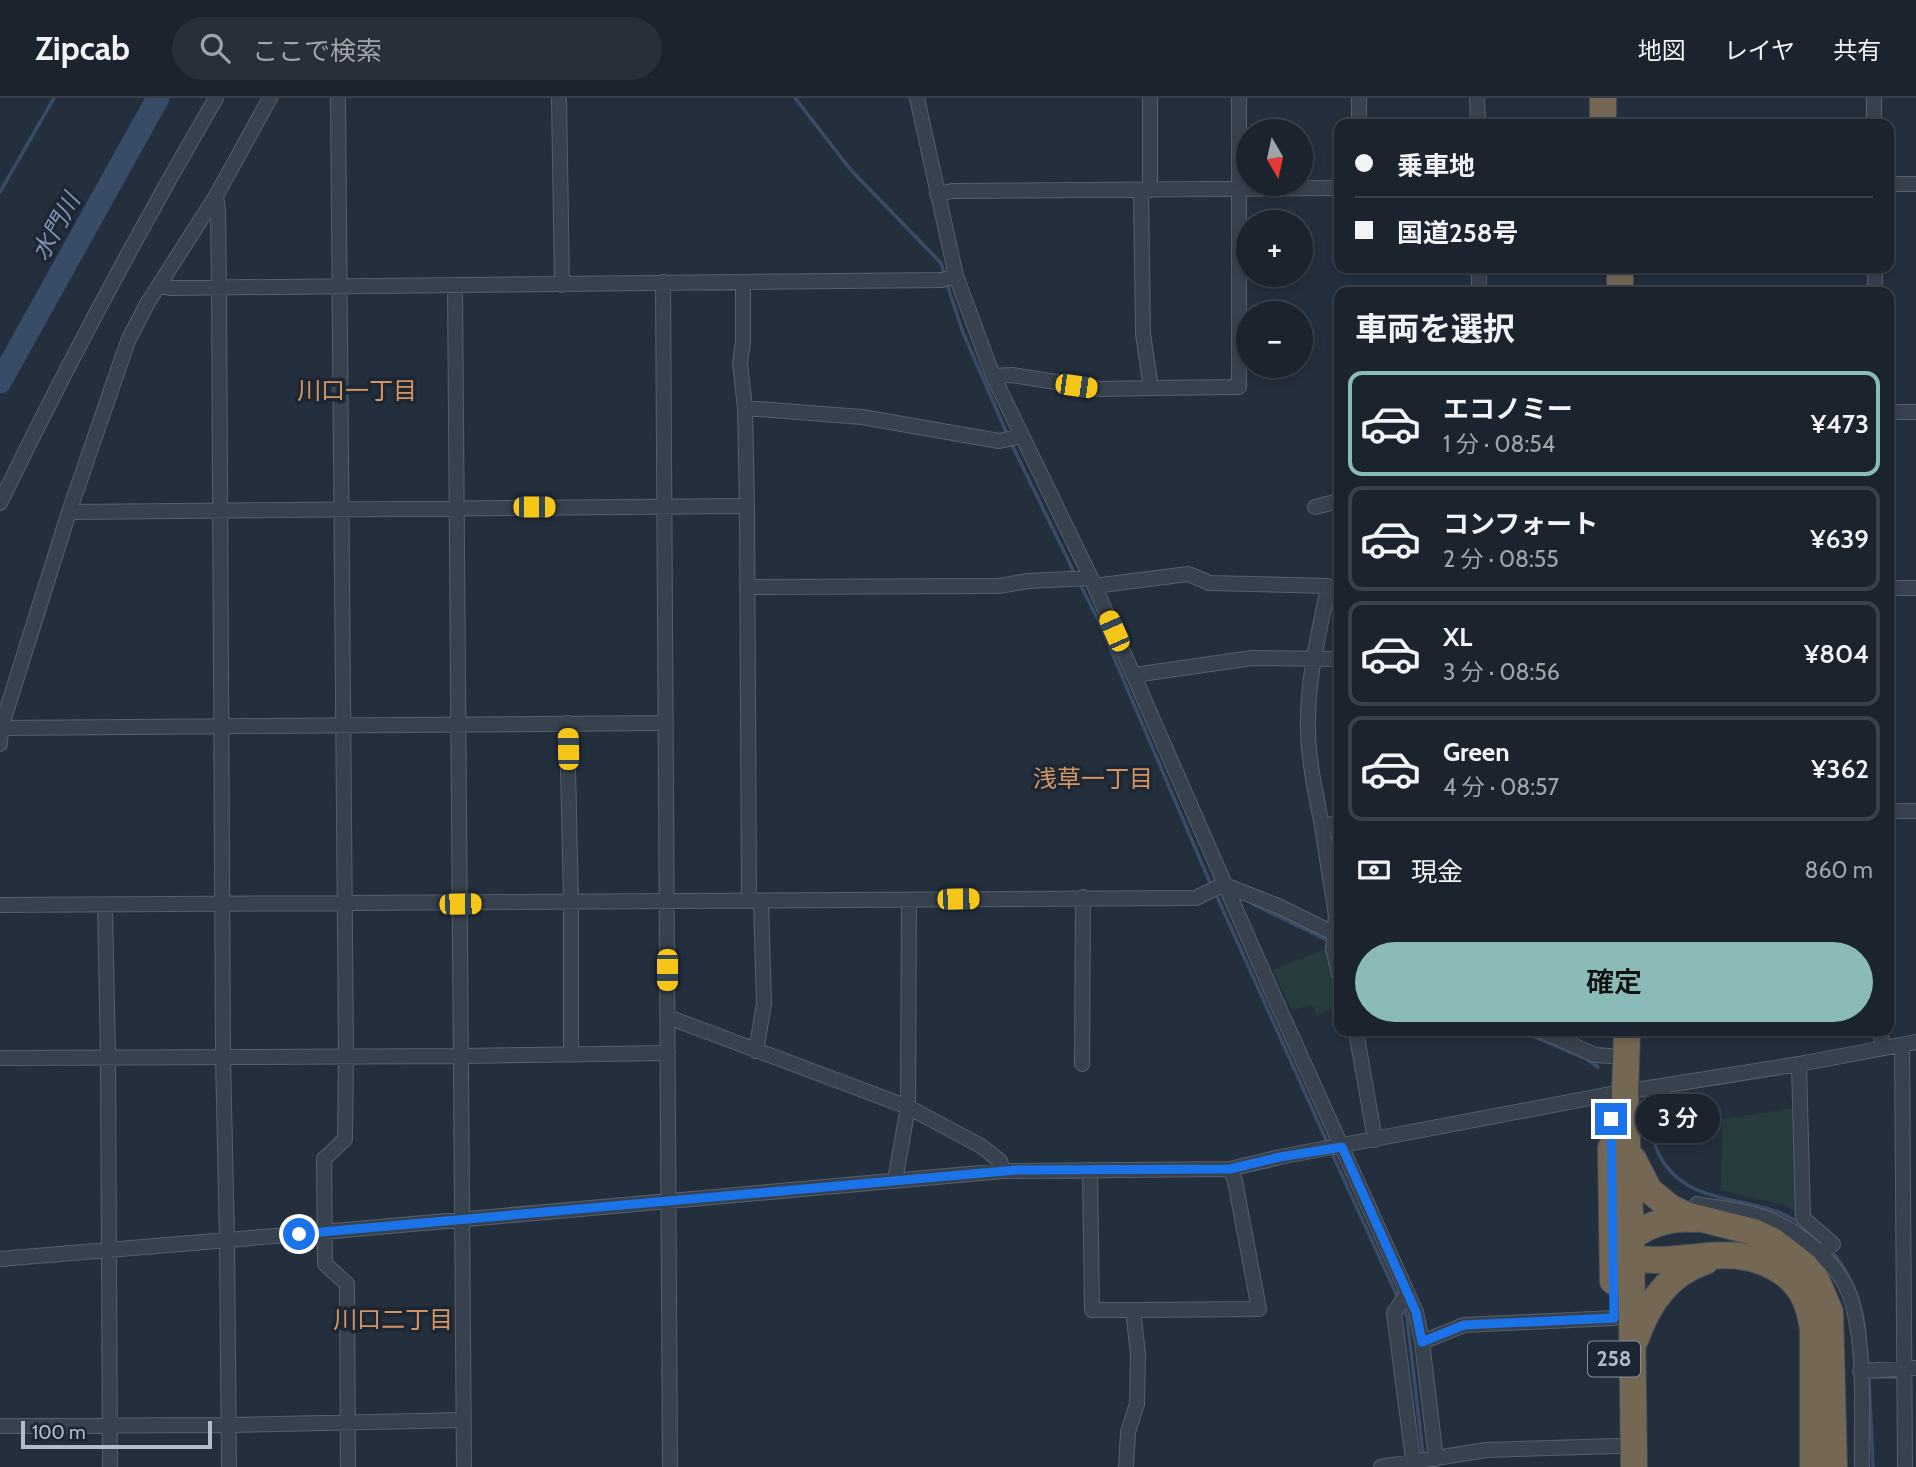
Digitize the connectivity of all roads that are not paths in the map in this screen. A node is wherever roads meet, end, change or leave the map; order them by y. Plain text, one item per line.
1 (216, 98) edge
2 (270, 98) edge
3 (338, 98) edge
4 (559, 98) edge
5 (917, 98) edge
6 (1150, 98) edge
7 (1239, 98) edge
8 (1359, 98) edge
9 (1477, 98) edge
10 (1603, 98) edge
11 (1619, 98) edge
12 (1874, 98) edge
13 (1239, 119) edge
14 (1359, 119) edge
15 (1478, 119) edge
16 (1603, 119) edge
17 (1619, 119) edge
18 (1874, 119) edge
19 (1894, 184) edge
20 (1916, 184) edge
21 (1313, 188) edge
22 (1334, 188) edge
23 (1236, 189) edge
24 (1146, 190) junction
25 (937, 194) junction
26 (216, 196) junction
27 (1240, 196) edge
28 (949, 278) junction
29 (663, 282) junction
30 (743, 282) junction
31 (562, 285) junction
32 (161, 286) junction
33 (219, 286) junction
34 (455, 286) junction
35 (341, 287) junction
36 (993, 376) junction
37 (1151, 388) junction
38 (745, 408) junction
39 (1894, 412) edge
40 (1916, 412) edge
41 (1014, 438) junction
42 (1334, 502) edge
43 (0, 503) edge
44 (664, 506) junction
45 (747, 506) junction
46 (456, 507) junction
47 (1315, 507) dead end
48 (342, 509) junction
49 (219, 511) junction
50 (69, 512) junction
51 (1085, 581) junction
52 (747, 587) junction
53 (1894, 588) edge
54 (1916, 588) edge
55 (1334, 659) edge
56 (1315, 660) junction
57 (1135, 675) junction
58 (457, 723) junction
59 (567, 723) junction
60 (666, 723) junction
61 (342, 724) junction
62 (222, 725) junction
63 (1, 728) edge
64 (0, 744) edge
65 (1894, 811) edge
66 (1916, 811) edge
67 (1334, 824) edge
68 (1322, 826) junction
69 (1218, 888) junction
70 (1083, 897) junction
71 (909, 900) junction
72 (571, 901) junction
73 (667, 901) junction
74 (755, 901) junction
75 (344, 903) junction
76 (1334, 903) edge
77 (223, 904) junction
78 (460, 904) junction
79 (0, 905) edge
80 (105, 905) junction
81 (1334, 939) edge
82 (668, 1017) junction
83 (1357, 1036) edge
84 (1553, 1036) edge
85 (1626, 1036) edge
86 (1881, 1036) edge
87 (1610, 1043) edge
88 (1909, 1043) edge
89 (1882, 1048) junction
90 (756, 1051) junction
91 (668, 1053) junction
92 (571, 1054) junction
93 (346, 1055) junction
94 (461, 1056) junction
95 (108, 1057) junction
96 (223, 1057) junction
97 (0, 1058) edge
98 (1082, 1064) dead end
99 (1799, 1064) junction
100 (1618, 1094) junction
101 (908, 1107) junction
102 (1376, 1140) junction
103 (1629, 1147) junction
104 (1334, 1148) junction
105 (1230, 1169) junction
106 (1090, 1170) junction
107 (1003, 1171) junction
108 (895, 1181) junction
109 (667, 1202) junction
110 (1700, 1212) junction
111 (462, 1220) junction
112 (323, 1232) junction
113 (228, 1240) junction
114 (1625, 1249) junction
115 (108, 1250) junction
116 (1822, 1253) junction
117 (1735, 1255) junction
118 (0, 1259) edge
119 (1403, 1299) junction
120 (1133, 1310) junction
121 (1614, 1318) junction
122 (1422, 1342) junction
123 (1632, 1359) junction
124 (1866, 1370) junction
125 (1907, 1373) edge
126 (463, 1420) junction
127 (348, 1422) junction
128 (1910, 1422) edge
129 (110, 1425) junction
130 (229, 1425) junction
131 (0, 1426) edge
132 (1617, 1456) edge
133 (1422, 1462) edge
134 (110, 1467) edge
135 (229, 1467) edge
136 (348, 1467) edge
137 (464, 1467) edge
138 (670, 1467) edge
139 (1126, 1467) edge
140 (1381, 1467) edge
141 (1634, 1467) edge
142 (1813, 1467) edge
143 (1834, 1467) edge
144 (1862, 1467) edge
145 (1905, 1467) edge

1 - 43 street
2 - 26 street
3 - 35 street
4 - 31 street
5 - 25 street
6 - 24 street
7 - 13 street
8 - 14 street
9 - 15 street
10 - 16 highway
11 - 17 highway
12 - 18 street
19 - 20 street
21 - 22 street
23 - 24 street
24 - 25 street
24 - 37 street
25 - 28 street
26 - 32 street
26 - 33 street
27 - 37 street
28 - 30 street
28 - 36 street
29 - 30 street
29 - 31 street
29 - 44 street
30 - 38 street
31 - 34 street
32 - 33 street
32 - 50 street
33 - 35 street
33 - 49 street
34 - 35 street
34 - 46 street
35 - 48 street
36 - 37 street
36 - 41 street
38 - 41 street
38 - 45 street
39 - 40 street
41 - 51 street
42 - 47 street
44 - 45 street
44 - 46 street
44 - 60 street
45 - 52 street
46 - 48 street
46 - 58 street
48 - 49 street
48 - 61 street
49 - 50 street
49 - 62 street
50 - 63 street
51 - 52 street
51 - 56 street
51 - 57 street
52 - 74 street
53 - 54 street
55 - 56 street
56 - 57 street
56 - 68 street
57 - 69 street
58 - 59 street
58 - 61 street
58 - 78 street
59 - 60 street
59 - 72 street
60 - 73 street
61 - 62 street
61 - 75 street
62 - 63 street
62 - 77 street
63 - 64 street
65 - 66 street
67 - 68 street
68 - 76 street
69 - 70 street
69 - 81 street
69 - 104 street
70 - 71 street
70 - 98 street
71 - 74 street
71 - 101 street
72 - 73 street
72 - 78 street
72 - 92 street
73 - 74 street
73 - 82 street
74 - 90 street
75 - 77 street
75 - 78 street
75 - 93 street
77 - 80 street
77 - 96 street
78 - 94 street
79 - 80 street
80 - 95 street
82 - 90 street
82 - 91 street
83 - 102 street
84 - 87 street
85 - 100 highway, 258
86 - 89 street
87 - 100 highway, 258
88 - 89 street
88 - 125 street
89 - 99 street
90 - 101 street
91 - 92 street
91 - 109 street
92 - 94 street
93 - 94 street
93 - 96 street
93 - 112 street
94 - 111 street
95 - 96 street
95 - 97 street
95 - 115 street
96 - 113 street
99 - 100 street
99 - 116 street
100 - 102 street
100 - 103 highway, 258
100 - 114 highway, 258
101 - 107 street
101 - 108 street
102 - 104 street
103 - 110 highway
103 - 114 highway, 258
104 - 105 street
104 - 119 street
105 - 106 street
105 - 120 street
106 - 107 street
106 - 120 street
107 - 108 street
108 - 109 street
109 - 111 street
109 - 138 street
110 - 114 highway
110 - 116 street
110 - 143 highway
111 - 112 street
111 - 126 street
112 - 113 street
112 - 127 street
113 - 115 street
113 - 130 street
114 - 117 highway
114 - 121 highway, 258
114 - 123 highway, 258
115 - 118 street
115 - 129 street
116 - 124 street
117 - 123 highway
117 - 142 highway
119 - 122 street
119 - 133 street
120 - 139 street
121 - 122 street
121 - 132 highway, 258
122 - 133 street
123 - 141 highway, 258
124 - 125 street
124 - 144 street
125 - 128 street
126 - 127 street
126 - 137 street
127 - 130 street
127 - 136 street
128 - 145 street
129 - 130 street
129 - 131 street
129 - 134 street
130 - 135 street
132 - 133 street
133 - 140 street

